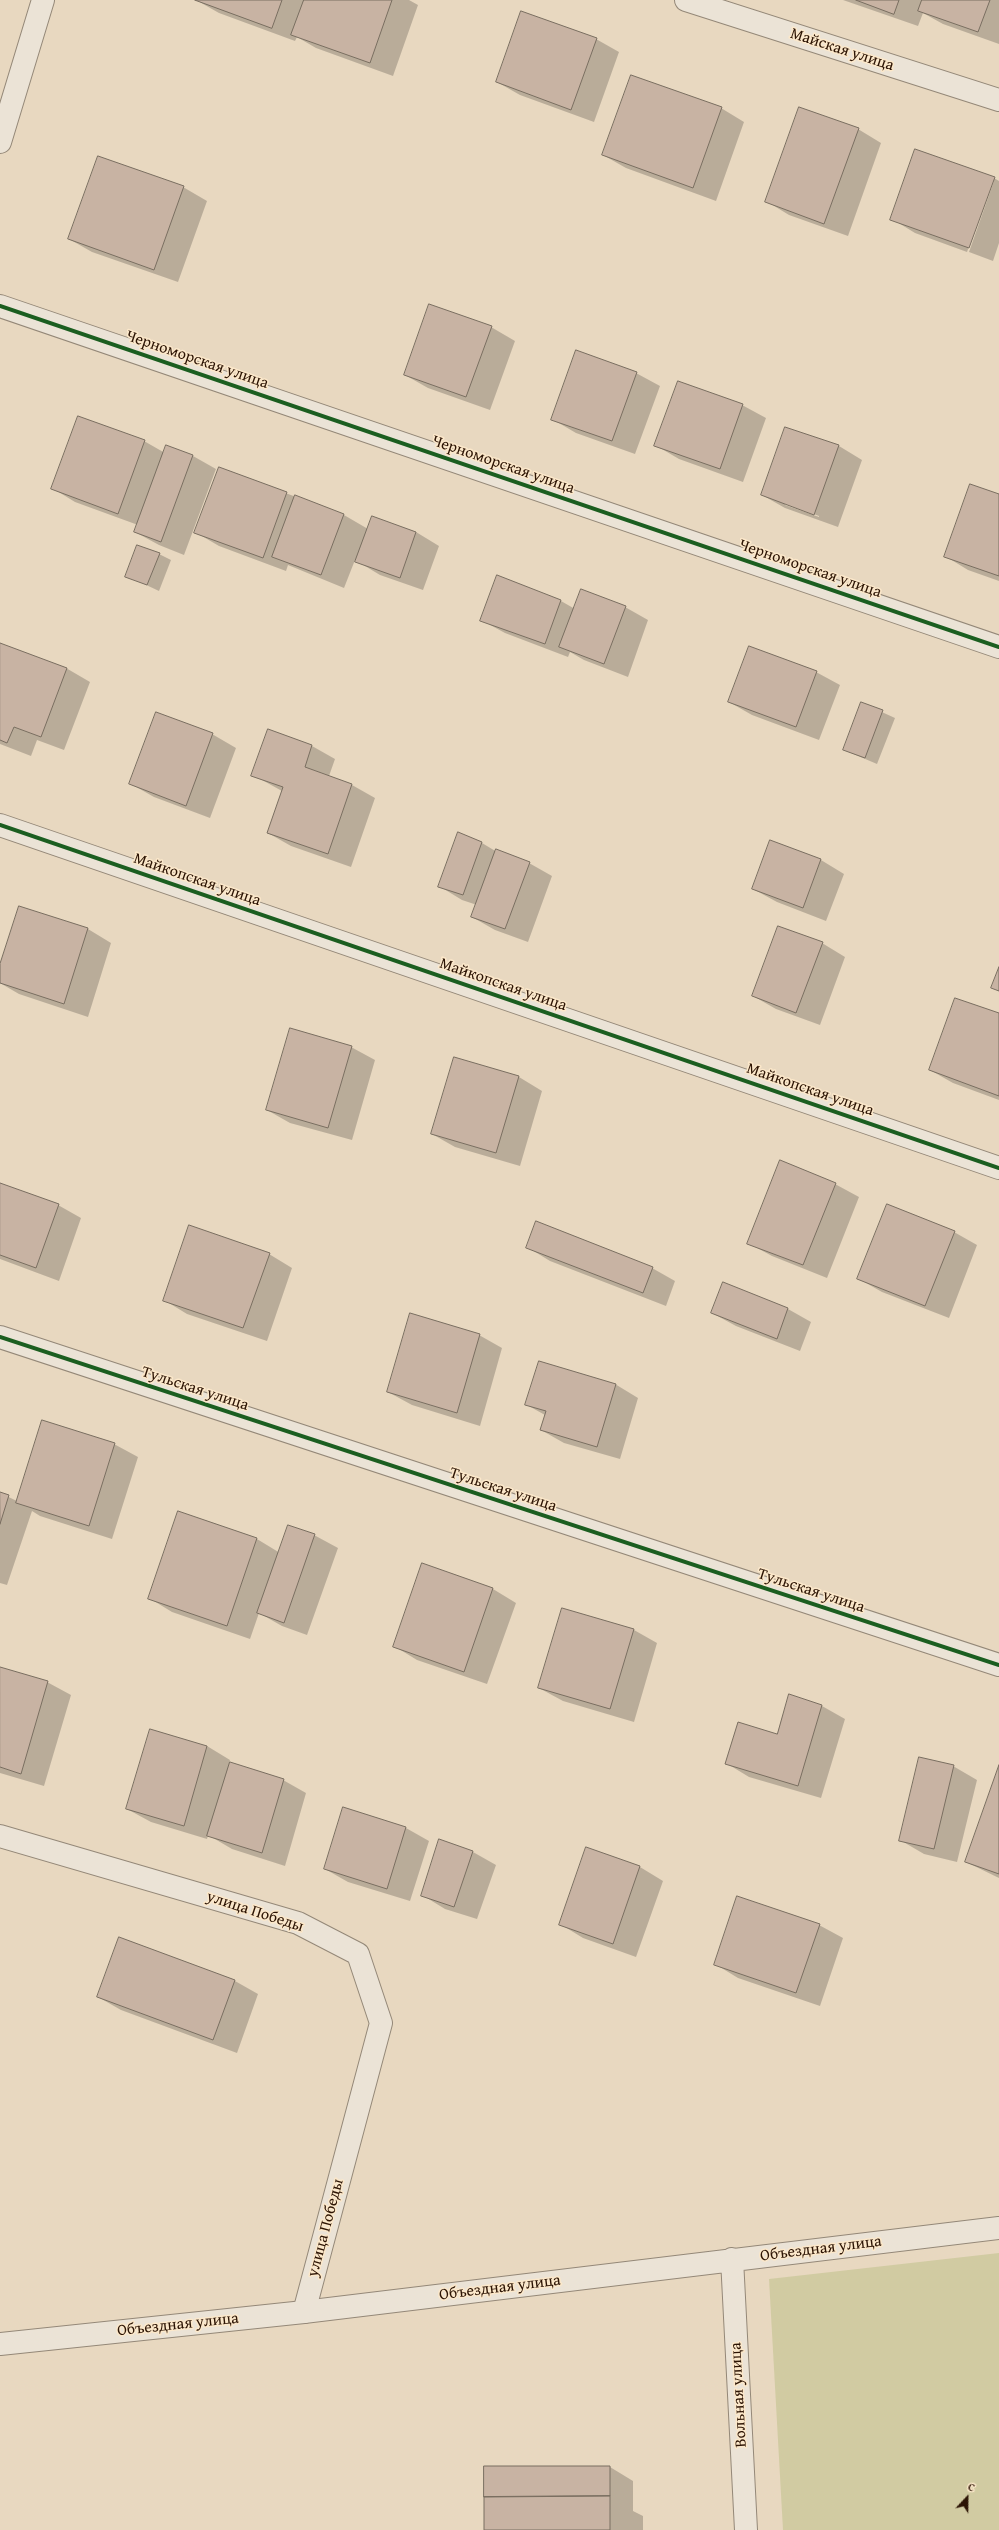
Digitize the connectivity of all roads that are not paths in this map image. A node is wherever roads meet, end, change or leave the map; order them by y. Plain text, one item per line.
1 (43, 0) edge
2 (686, 0) edge
3 (999, 100) edge
4 (0, 142) edge
5 (0, 306) edge
6 (999, 647) edge
7 (0, 825) edge
8 (999, 1168) edge
9 (0, 1337) edge
10 (999, 1665) edge
11 (0, 1836) edge
12 (999, 2228) edge
13 (732, 2259) junction
14 (304, 2312) junction
15 (0, 2344) edge
16 (746, 2530) edge

1 - 4 street
2 - 3 street, Майская улица
5 - 6 street, Черноморская улица
7 - 8 street, Майкопская улица
9 - 10 street, Тульская улица
11 - 14 street, улица Победы
12 - 13 street, Объездная улица
13 - 14 street, Объездная улица
13 - 16 street, Вольная улица
14 - 15 street, Объездная улица

